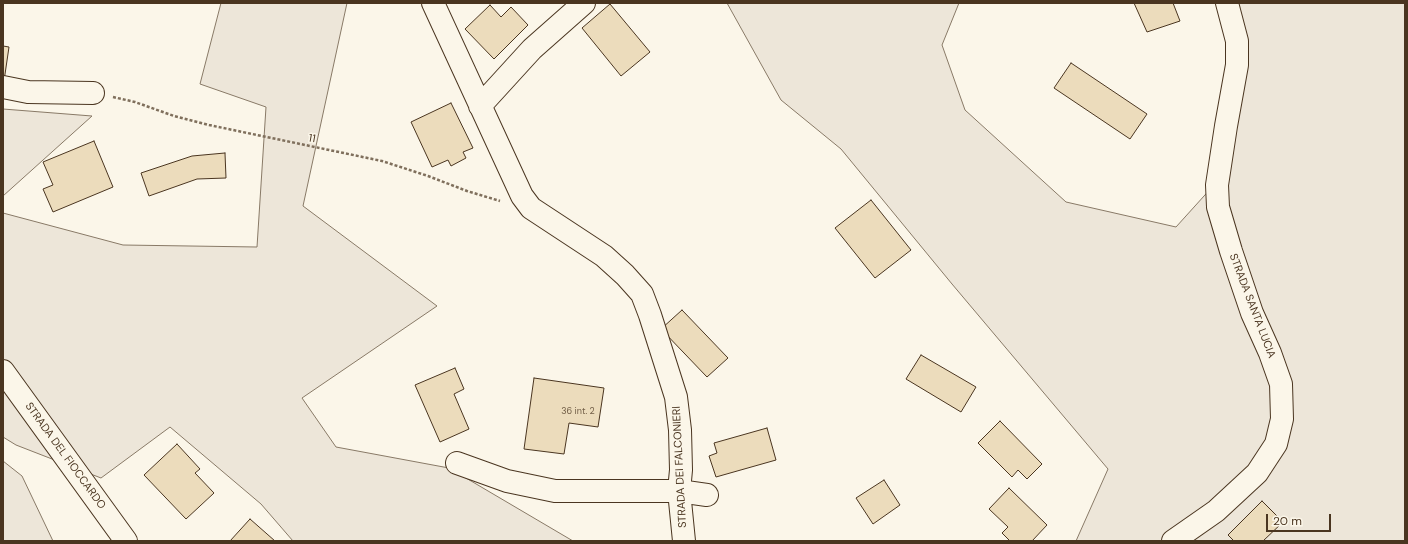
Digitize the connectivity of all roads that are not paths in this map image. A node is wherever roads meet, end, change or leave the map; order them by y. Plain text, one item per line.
1 (433, 3) edge
2 (584, 3) edge
3 (1227, 3) edge
4 (3, 87) edge
5 (93, 93) road end
6 (480, 106) junction
7 (3, 371) edge
8 (457, 463) dead end
9 (679, 490) junction
10 (708, 495) dead end
11 (126, 541) edge
12 (684, 541) edge
13 (1173, 541) edge

1 - 6 street, STRADA DEI FALCONIERI
2 - 6 street
3 - 13 street, STRADA SANTA LUCIA
4 - 5 street
6 - 9 street, STRADA DEI FALCONIERI
7 - 11 street, STRADA DEL FIOCCARDO
8 - 9 street
9 - 10 street
9 - 12 street, STRADA DEI FALCONIERI

